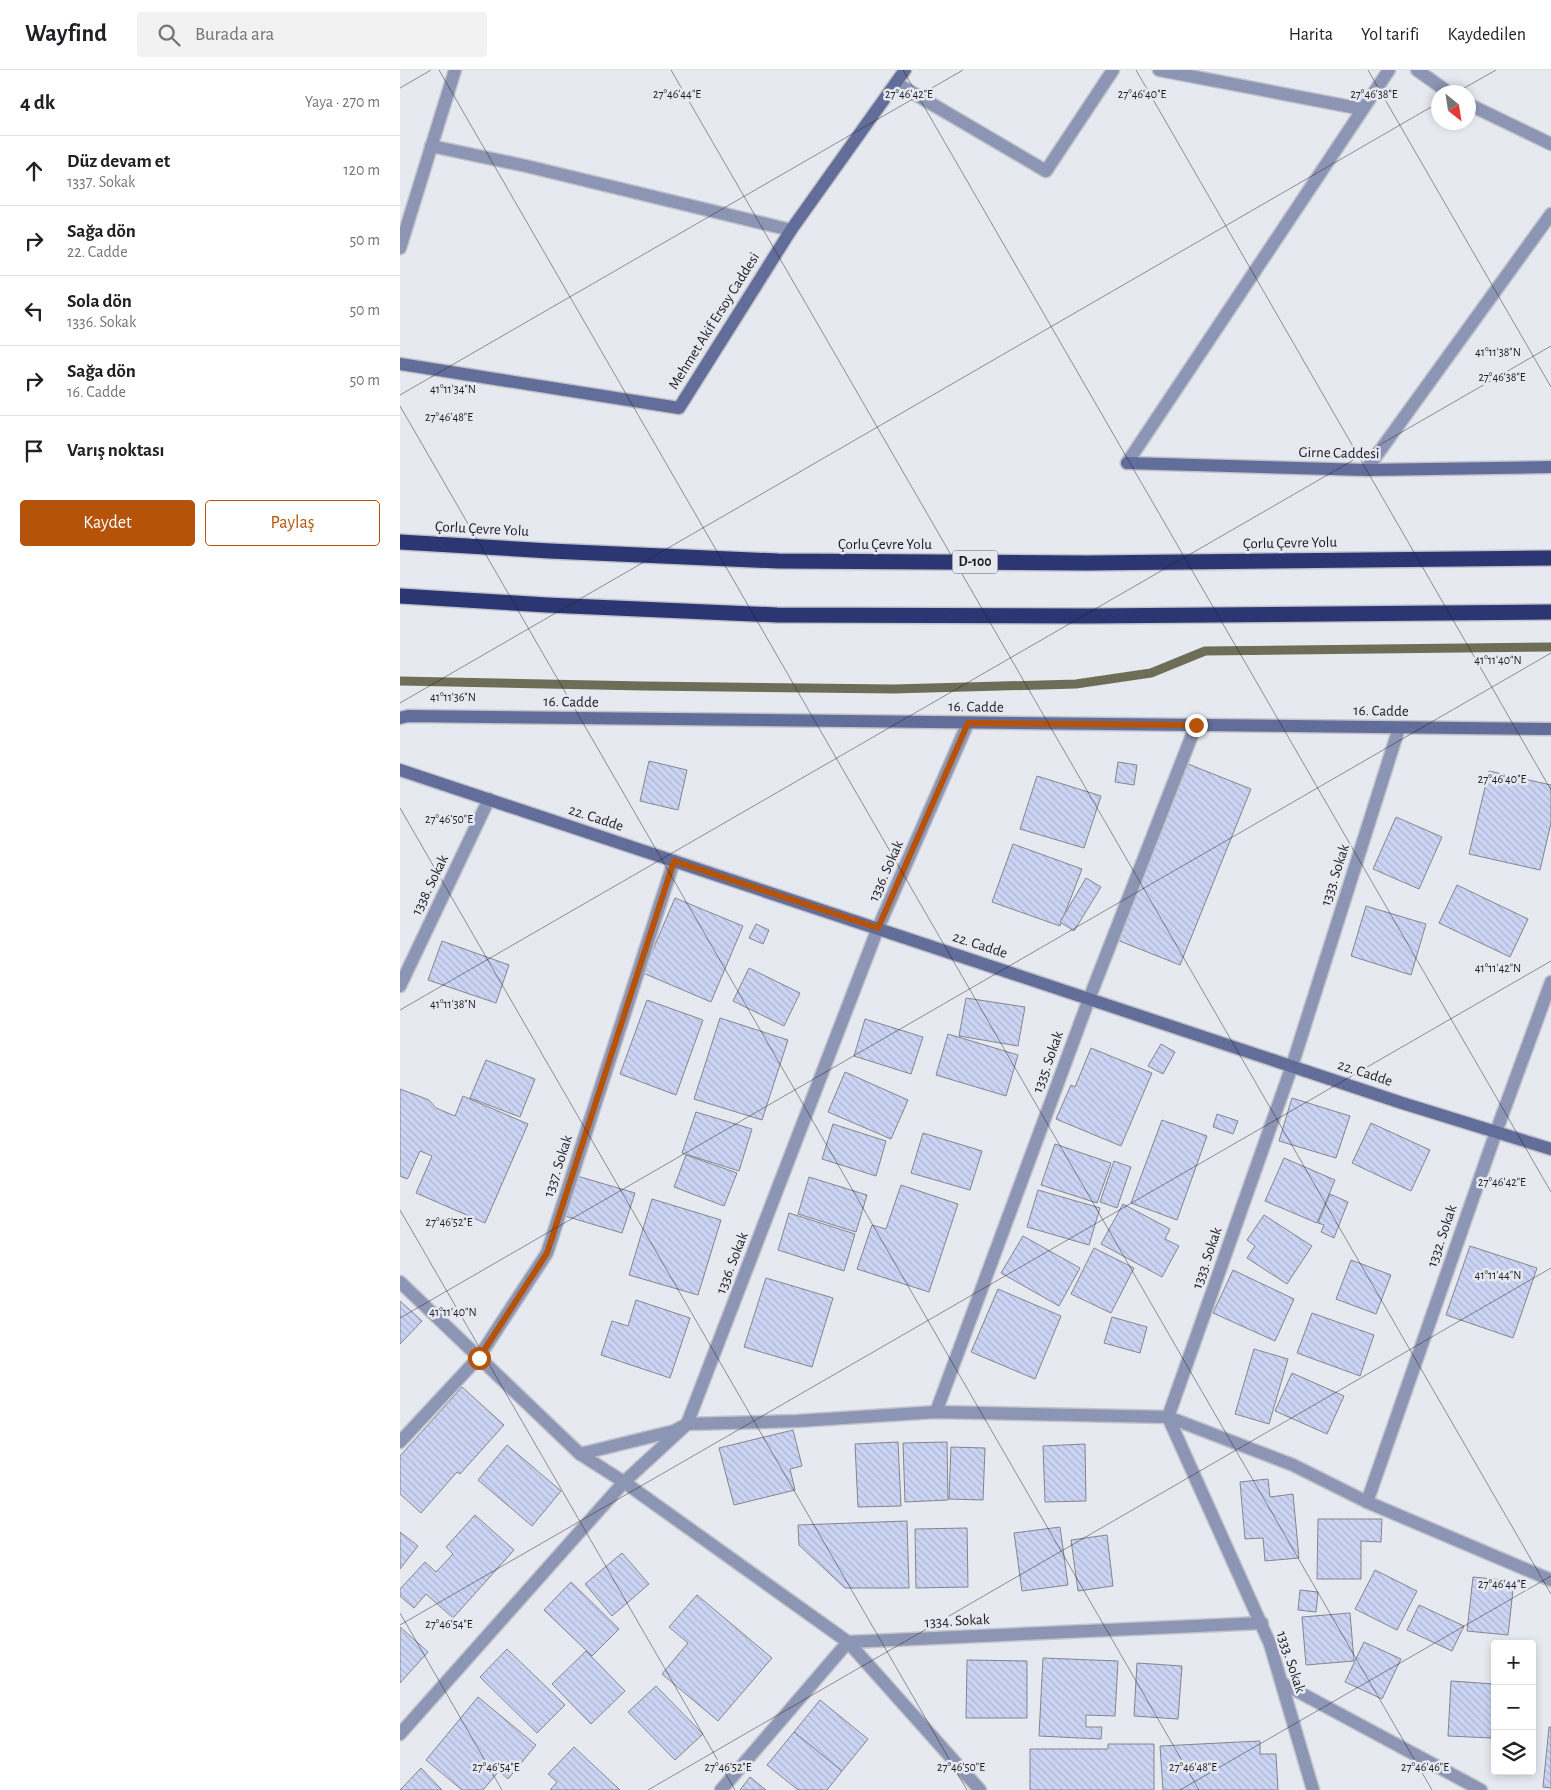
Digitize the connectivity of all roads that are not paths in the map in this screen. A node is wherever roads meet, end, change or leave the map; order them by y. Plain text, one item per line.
1 (455, 70) edge
2 (905, 70) edge
3 (1113, 70) edge
4 (1159, 70) edge
5 (1389, 70) edge
6 (1417, 70) edge
7 (896, 83) junction
8 (1438, 85) edge
9 (1476, 108) edge
10 (1362, 109) junction
11 (1551, 144) edge
12 (431, 146) junction
13 (1551, 214) edge
14 (791, 230) junction
15 (400, 248) edge
16 (400, 364) edge
17 (1551, 467) edge
18 (1366, 470) junction
19 (400, 542) edge
20 (1551, 558) edge
21 (400, 596) edge
22 (1551, 612) edge
23 (400, 718) edge
24 (968, 723) junction
25 (1196, 725) junction
26 (1399, 728) junction
27 (1551, 729) edge
28 (400, 770) edge
29 (489, 799) junction
30 (674, 861) junction
31 (878, 928) junction
32 (1551, 982) edge
33 (400, 986) edge
34 (1089, 999) junction
35 (1292, 1066) junction
36 (1496, 1132) junction
37 (1551, 1149) edge
38 (400, 1282) edge
39 (479, 1358) junction
40 (936, 1412) junction
41 (1168, 1417) junction
42 (687, 1424) junction
43 (400, 1442) edge
44 (580, 1454) junction
45 (624, 1482) junction
46 (1367, 1502) junction
47 (1551, 1565) edge
48 (1549, 1579) edge
49 (1262, 1624) junction
50 (848, 1642) junction
51 (1282, 1683) junction
52 (400, 1734) edge
53 (721, 1790) edge
54 (980, 1790) edge
55 (1314, 1790) edge
56 (1481, 1790) edge

1 - 12 street
2 - 7 street, Mehmet Akif Ersoy Caddesi
3 - 7 street
4 - 10 street
5 - 10 street
6 - 8 street
7 - 14 street, Mehmet Akif Ersoy Caddesi
9 - 11 street
10 - 18 street, Girne Caddesi
12 - 14 street
12 - 15 street
13 - 18 street
14 - 16 street, Mehmet Akif Ersoy Caddesi
17 - 18 street, Girne Caddesi
19 - 20 highway, Çorlu Çevre Yolu / D-100
21 - 22 highway
23 - 24 street, 16. Cadde
24 - 25 street, 16. Cadde
24 - 31 street, 1336. Sokak
25 - 26 street, 16. Cadde
25 - 34 street, 1335. Sokak
26 - 27 street, 16. Cadde
26 - 35 street, 1333. Sokak
28 - 29 street, 22. Cadde
29 - 30 street, 22. Cadde
29 - 33 street, 1338. Sokak
30 - 31 street, 22. Cadde
30 - 39 street, 1337. Sokak
31 - 34 street, 22. Cadde
31 - 42 street, 1336. Sokak
32 - 36 street, 1332. Sokak
34 - 35 street, 22. Cadde
34 - 40 street, 1335. Sokak
35 - 36 street, 22. Cadde
35 - 41 street, 1333. Sokak
36 - 37 street, 22. Cadde
36 - 46 street, 1332. Sokak
38 - 39 street
39 - 43 street, 1337. Sokak
39 - 44 street
40 - 41 street
40 - 42 street
41 - 46 street
41 - 49 street, 1333. Sokak
42 - 44 street
42 - 45 street, 1336. Sokak
44 - 45 street
45 - 50 street
45 - 52 street, 1336. Sokak
46 - 48 street
47 - 48 street
49 - 50 street, 1334. Sokak
49 - 51 street, 1333. Sokak
50 - 53 street
50 - 54 street
51 - 55 street, 1333. Sokak
51 - 56 street

